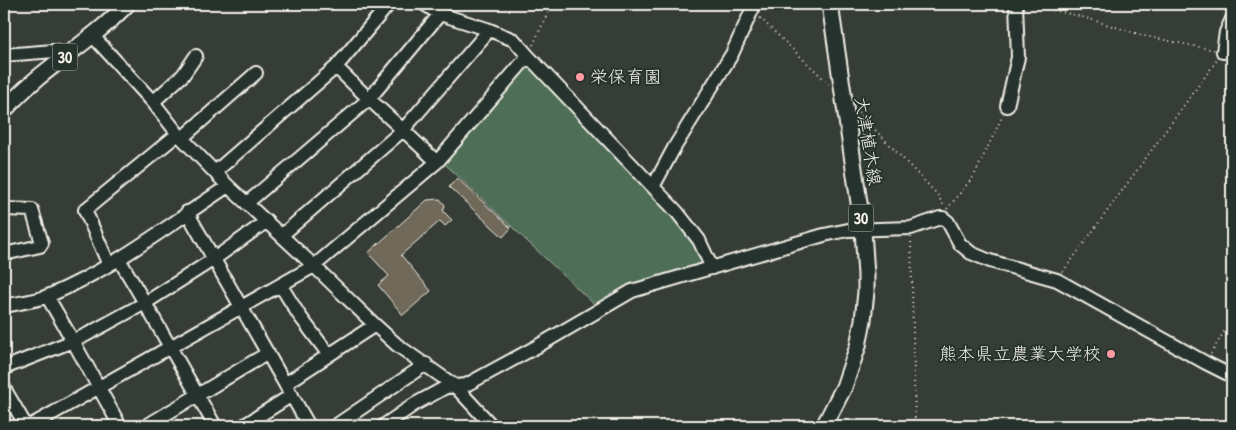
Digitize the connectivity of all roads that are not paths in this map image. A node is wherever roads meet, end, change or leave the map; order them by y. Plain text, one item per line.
1 (127, 4) edge
2 (389, 4) edge
3 (424, 4) edge
4 (752, 4) edge
5 (830, 4) edge
6 (1016, 4) edge
7 (440, 14) junction
8 (1232, 19) edge
9 (487, 29) junction
10 (92, 35) junction
11 (1223, 52) road end
12 (68, 54) junction
13 (4, 55) edge
14 (196, 56) dead end
15 (528, 56) junction
16 (336, 67) junction
17 (256, 73) dead end
18 (369, 99) junction
19 (153, 102) junction
20 (1007, 106) road end
21 (4, 111) edge
22 (403, 130) junction
23 (180, 136) junction
24 (437, 162) junction
25 (215, 172) junction
26 (228, 186) junction
27 (653, 187) junction
28 (247, 203) junction
29 (4, 208) edge
30 (187, 212) junction
31 (267, 221) junction
32 (863, 230) junction
33 (282, 235) junction
34 (4, 254) edge
35 (214, 259) junction
36 (114, 262) junction
37 (314, 266) junction
38 (712, 268) junction
39 (281, 286) junction
40 (47, 296) junction
41 (145, 303) junction
42 (4, 306) edge
43 (242, 307) junction
44 (375, 325) junction
45 (73, 341) junction
46 (170, 347) junction
47 (268, 353) junction
48 (329, 355) junction
49 (426, 364) junction
50 (4, 368) edge
51 (1232, 376) edge
52 (286, 384) junction
53 (455, 386) junction
54 (4, 388) edge
55 (99, 388) junction
56 (198, 395) junction
57 (292, 396) junction
58 (26, 426) edge
59 (30, 426) edge
60 (120, 426) edge
61 (146, 426) edge
62 (215, 426) edge
63 (243, 426) edge
64 (309, 426) edge
65 (335, 426) edge
66 (383, 426) edge
67 (492, 426) edge
68 (824, 426) edge

1 - 10 main road, 30
2 - 16 street
3 - 7 street
4 - 27 street
5 - 32 main road, 大津植木線 / 30
6 - 20 street
7 - 9 street
7 - 18 street
8 - 11 street
9 - 15 street
9 - 22 street
10 - 12 main road, 30
10 - 19 street
12 - 13 street
12 - 21 main road, 30
14 - 19 street
15 - 24 street
15 - 27 street
16 - 18 street
16 - 25 street
17 - 23 street
18 - 22 street
18 - 28 street
19 - 23 street
22 - 24 street
22 - 33 street
23 - 25 street
23 - 36 street
24 - 37 street
25 - 26 street
26 - 28 street
26 - 30 street
27 - 38 street
28 - 31 street
29 - 34 street
30 - 35 street
30 - 36 street
31 - 33 street
31 - 35 street
32 - 38 street
32 - 51 street
32 - 68 main road, 大津植木線 / 30
33 - 37 street
35 - 41 street
35 - 43 street
36 - 40 street
36 - 41 street
37 - 39 street
37 - 44 street
38 - 53 street
39 - 43 street
39 - 48 street
40 - 42 street
40 - 45 street
41 - 45 street
41 - 46 street
43 - 46 street
43 - 47 street
44 - 48 street
44 - 49 street
45 - 50 street
45 - 55 street
46 - 55 street
46 - 56 street
47 - 52 street
47 - 56 street
48 - 52 street
49 - 53 street
49 - 65 street
52 - 57 street
53 - 66 street
53 - 67 street
54 - 58 street
55 - 59 street
55 - 60 street
56 - 61 street
56 - 62 street
57 - 63 street
57 - 64 street

